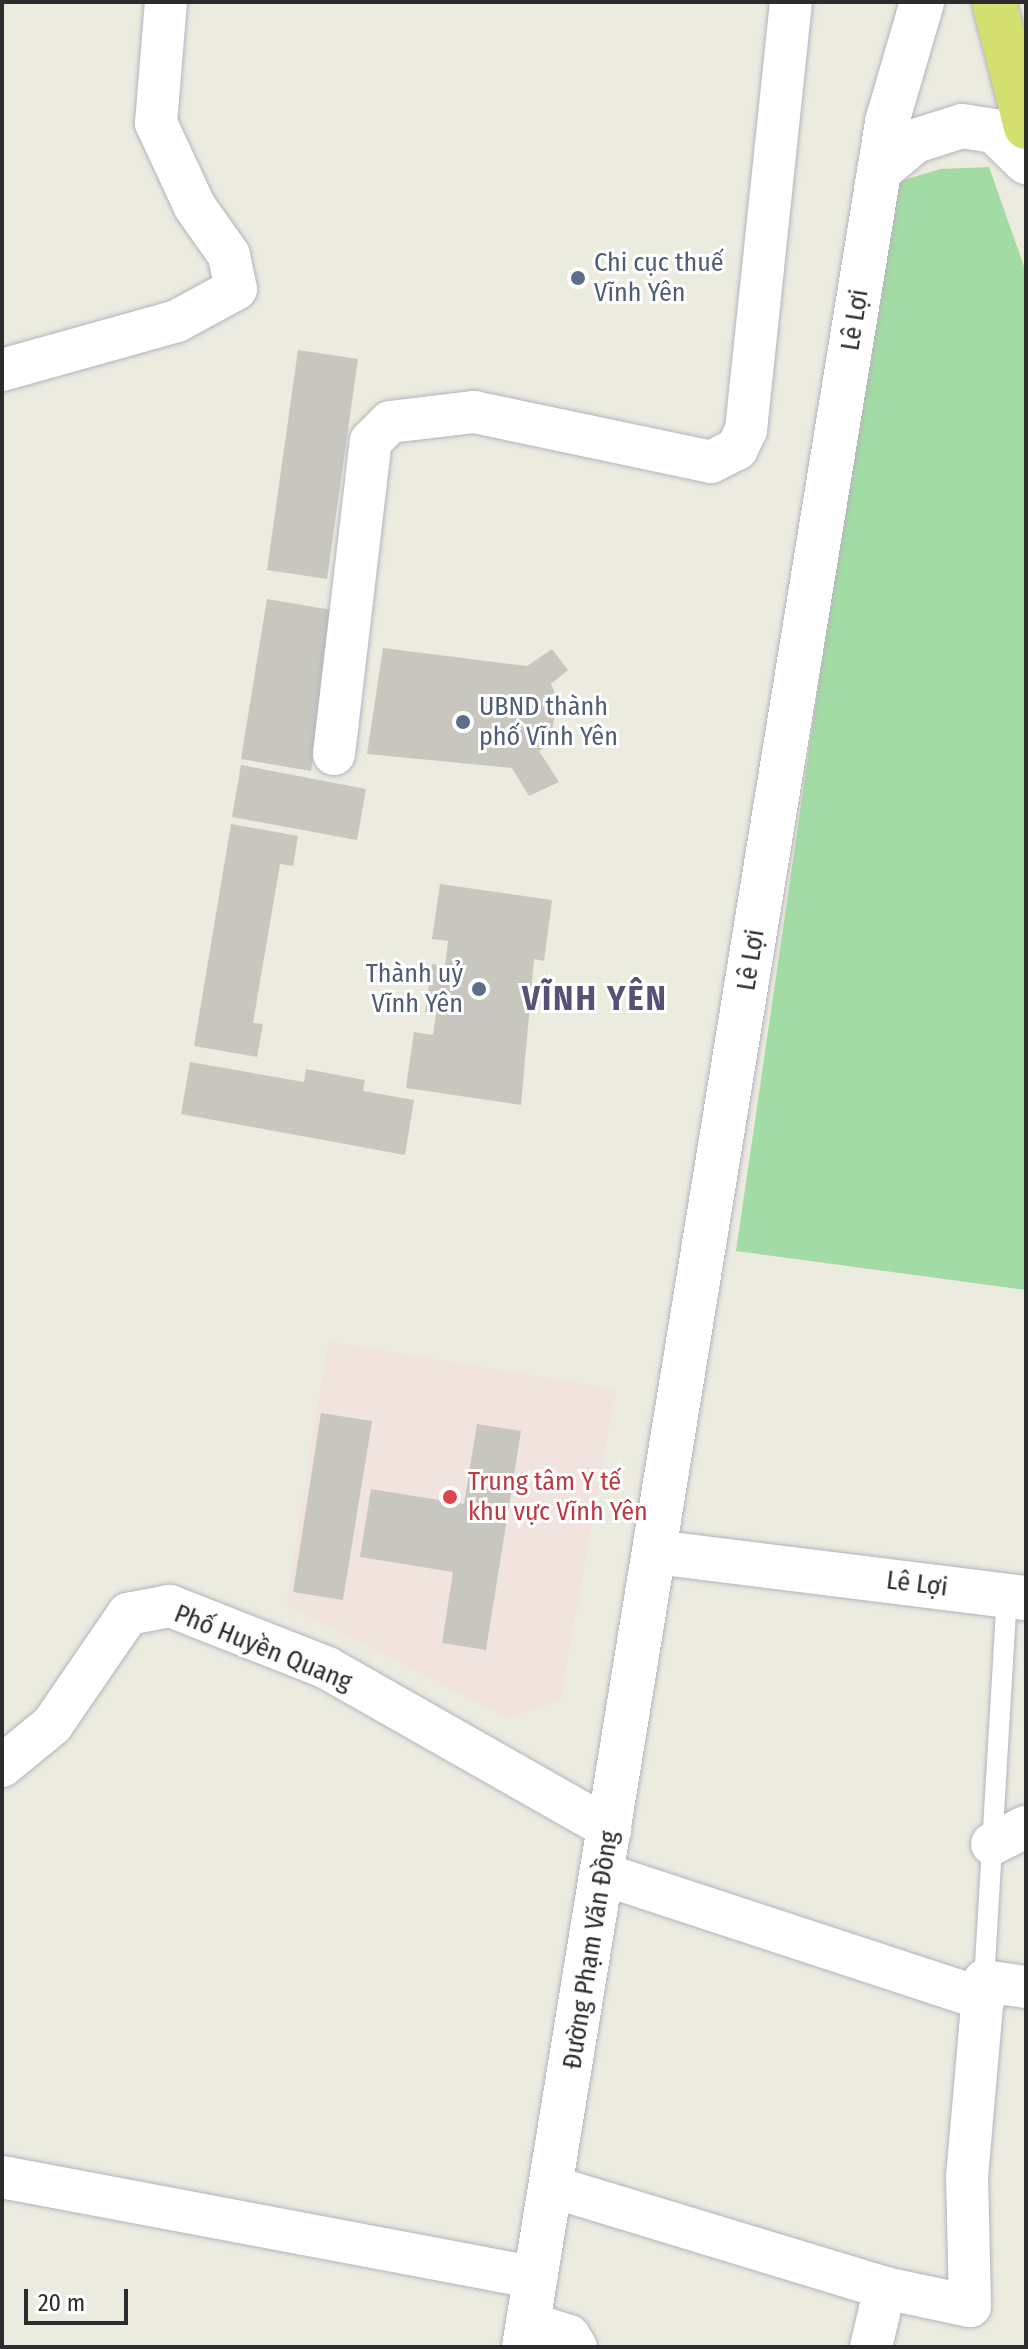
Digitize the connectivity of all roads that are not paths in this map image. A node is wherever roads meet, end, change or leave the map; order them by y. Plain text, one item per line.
1 (166, 2) edge
2 (791, 2) edge
3 (922, 2) edge
4 (994, 2) edge
5 (1026, 127) edge
6 (1026, 162) edge
7 (879, 171) junction
8 (2, 370) edge
9 (334, 754) dead end
10 (655, 1552) junction
11 (1017, 1597) edge
12 (2, 1766) edge
13 (610, 1829) junction
14 (1009, 1835) edge
15 (603, 1874) junction
16 (1026, 1987) edge
17 (984, 1990) junction
18 (2, 2177) edge
19 (553, 2187) junction
20 (537, 2278) junction
21 (885, 2288) junction
22 (526, 2335) edge
23 (576, 2347) edge
24 (871, 2347) edge

1 - 8 street
2 - 9 street
3 - 7 street, Lê Lợi
4 - 5 main road
6 - 7 street
7 - 10 street, Lê Lợi
10 - 11 street, Lê Lợi
10 - 13 street, Đường Phạm Văn Đồng
11 - 14 lane
12 - 13 street, Phố Huyền Quang
13 - 15 street, Đường Phạm Văn Đồng
14 - 17 lane
15 - 17 street
15 - 19 street, Đường Phạm Văn Đồng
16 - 17 street
17 - 21 street
18 - 20 street
19 - 20 street, Đường Phạm Văn Đồng
19 - 21 street
20 - 22 street, Đường Phạm Văn Đồng
21 - 24 street
22 - 23 street

